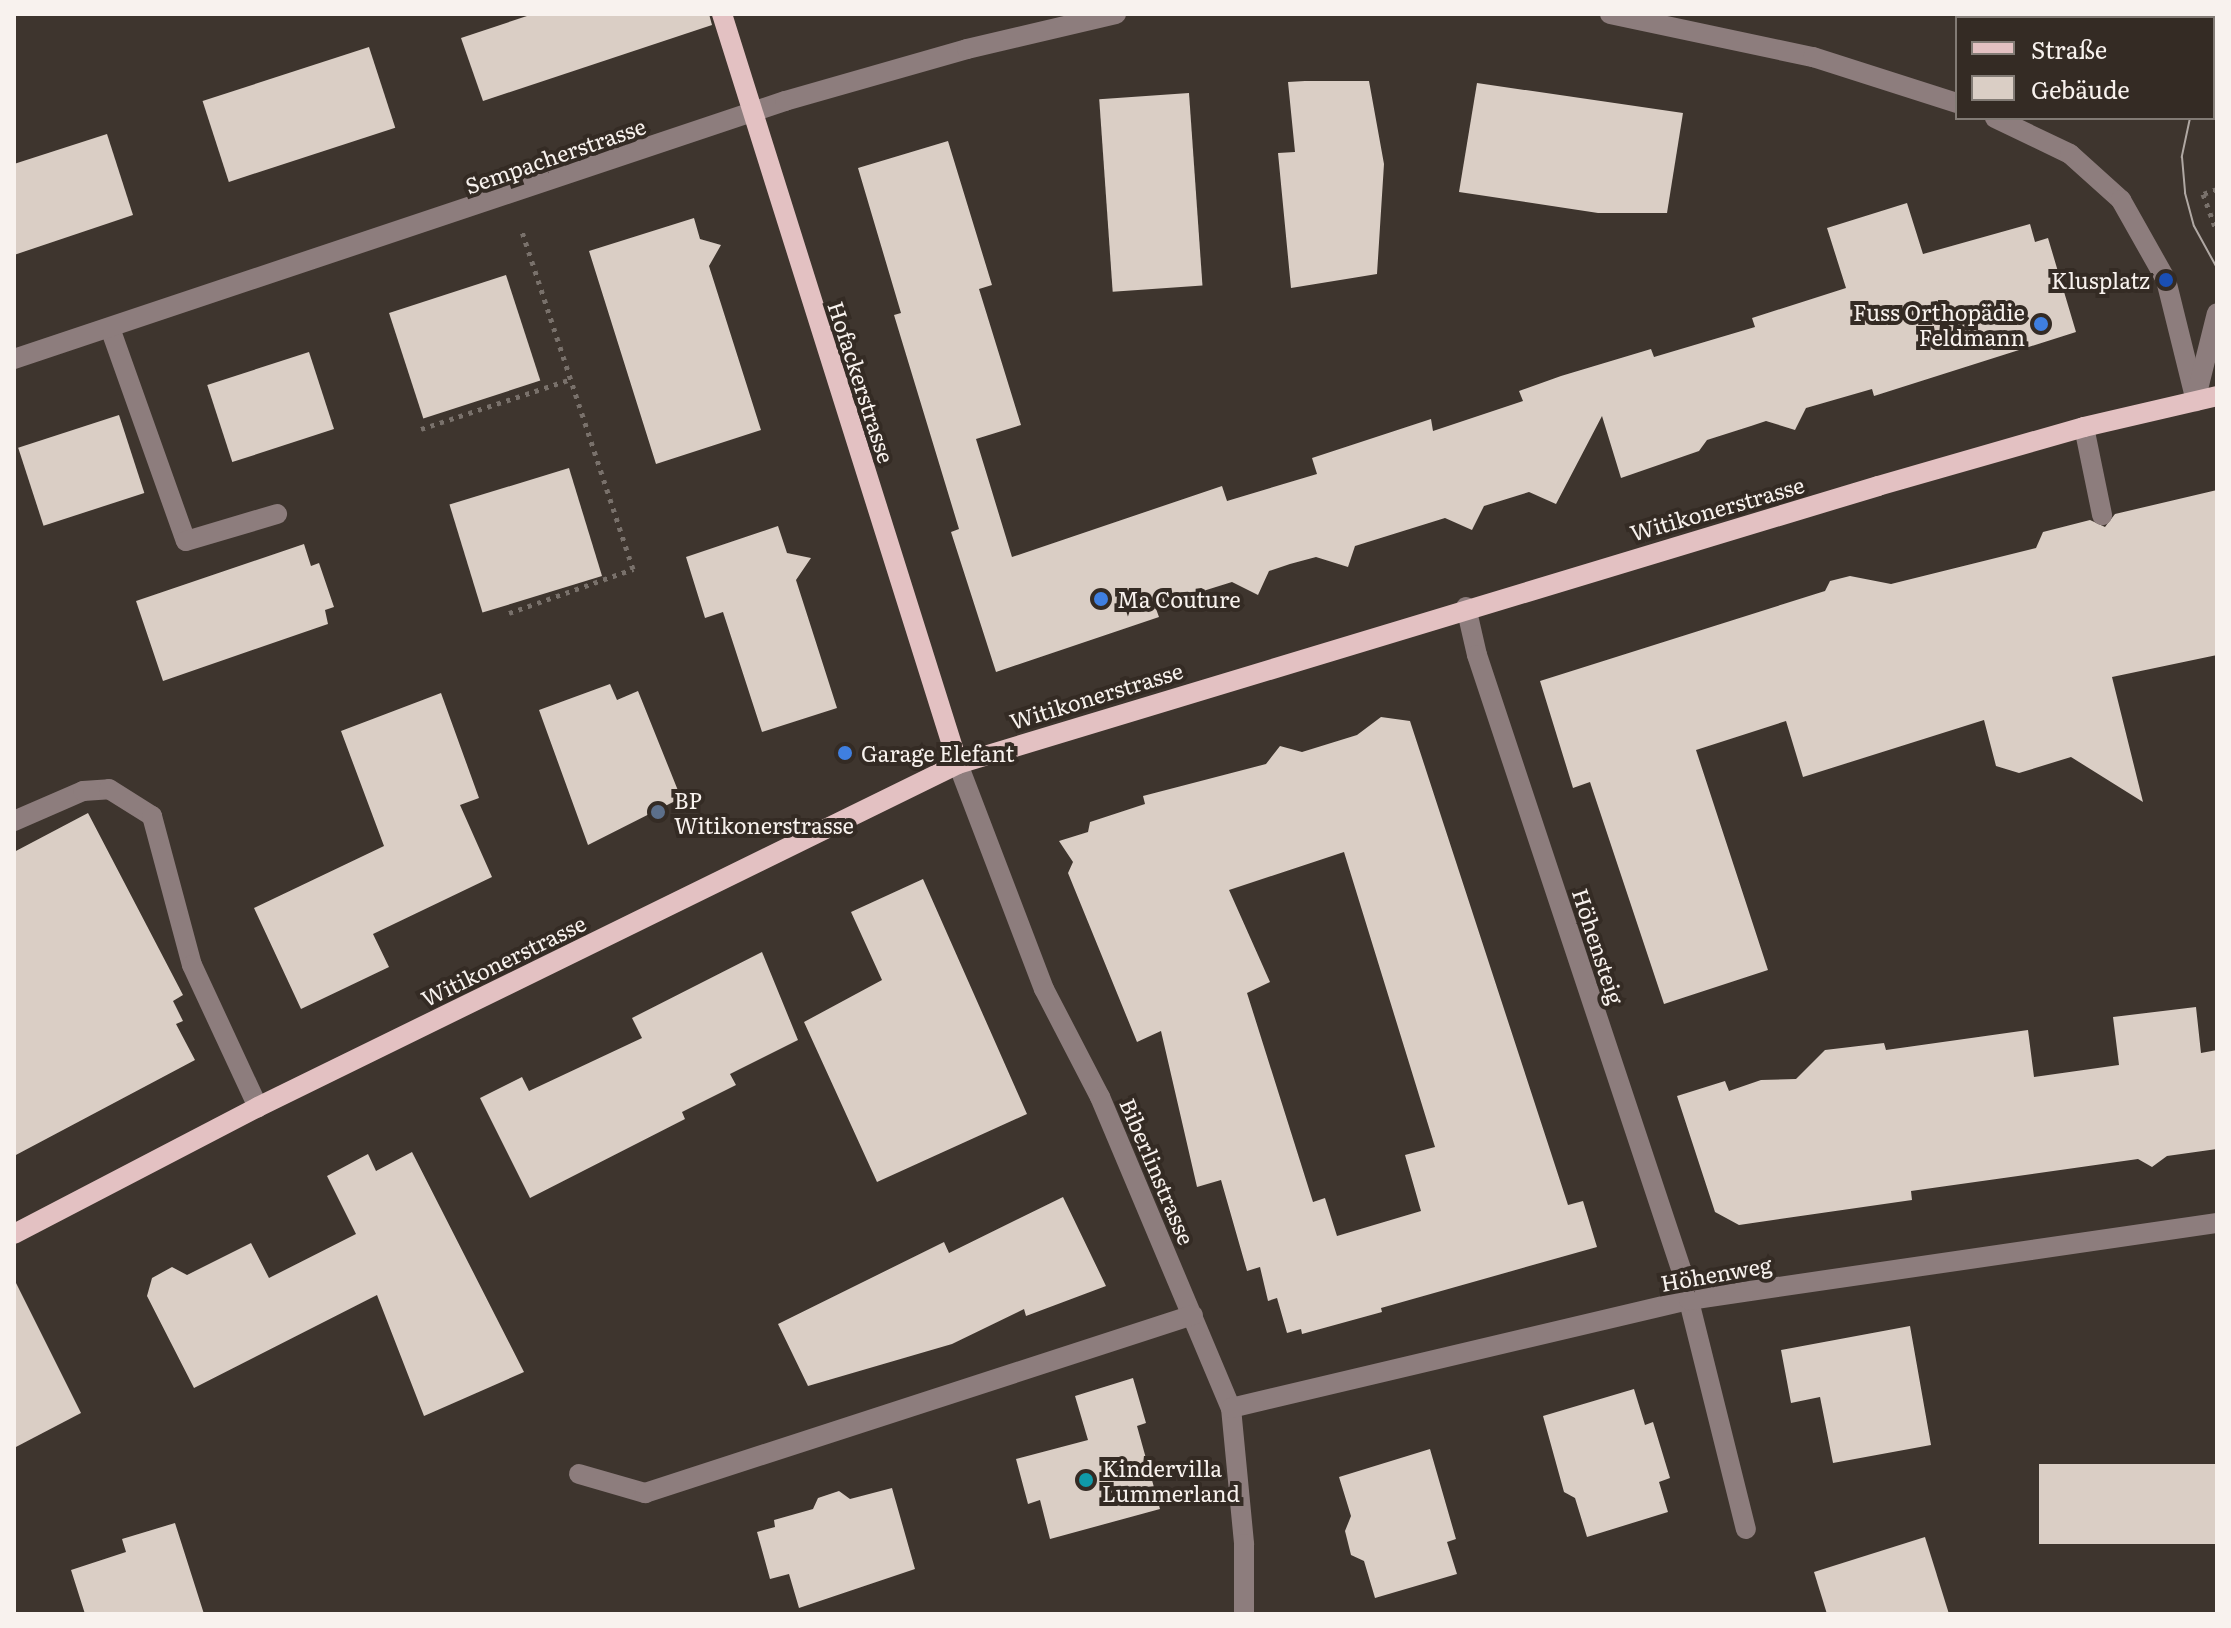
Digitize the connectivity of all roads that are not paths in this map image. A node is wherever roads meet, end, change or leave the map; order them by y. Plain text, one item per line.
1 (722, 14) edge
2 (1116, 14) edge
3 (1610, 14) edge
4 (1955, 102) edge
5 (752, 112) junction
6 (1999, 120) edge
7 (2217, 313) edge
8 (110, 328) junction
9 (14, 359) edge
10 (2217, 396) edge
11 (2196, 401) junction
12 (2084, 427) junction
13 (277, 514) dead end
14 (2102, 515) dead end
15 (1466, 607) junction
16 (958, 764) junction
17 (14, 821) edge
18 (258, 1107) junction
19 (2217, 1223) edge
20 (14, 1234) edge
21 (1689, 1300) junction
22 (1193, 1315) junction
23 (1231, 1408) junction
24 (579, 1474) dead end
25 (1746, 1529) dead end
26 (1244, 1614) edge

1 - 5 main road, Hofackerstrasse
2 - 5 street, Sempacherstrasse
3 - 4 street
5 - 8 street, Sempacherstrasse
5 - 16 main road, Hofackerstrasse
6 - 11 street
7 - 11 street
8 - 9 street, Sempacherstrasse
8 - 13 street
10 - 11 main road, Witikonerstrasse
11 - 12 main road, Witikonerstrasse
12 - 14 street
12 - 15 main road, Witikonerstrasse
15 - 16 main road, Witikonerstrasse
15 - 21 street, Höhensteig
16 - 18 main road, Witikonerstrasse
16 - 22 street, Biberlinstrasse
17 - 18 street
18 - 20 main road, Witikonerstrasse
19 - 21 street, Höhenweg
21 - 23 street, Höhenweg
21 - 25 street, Höhensteig
22 - 23 street, Biberlinstrasse
22 - 24 street
23 - 26 street, Biberlinstrasse

